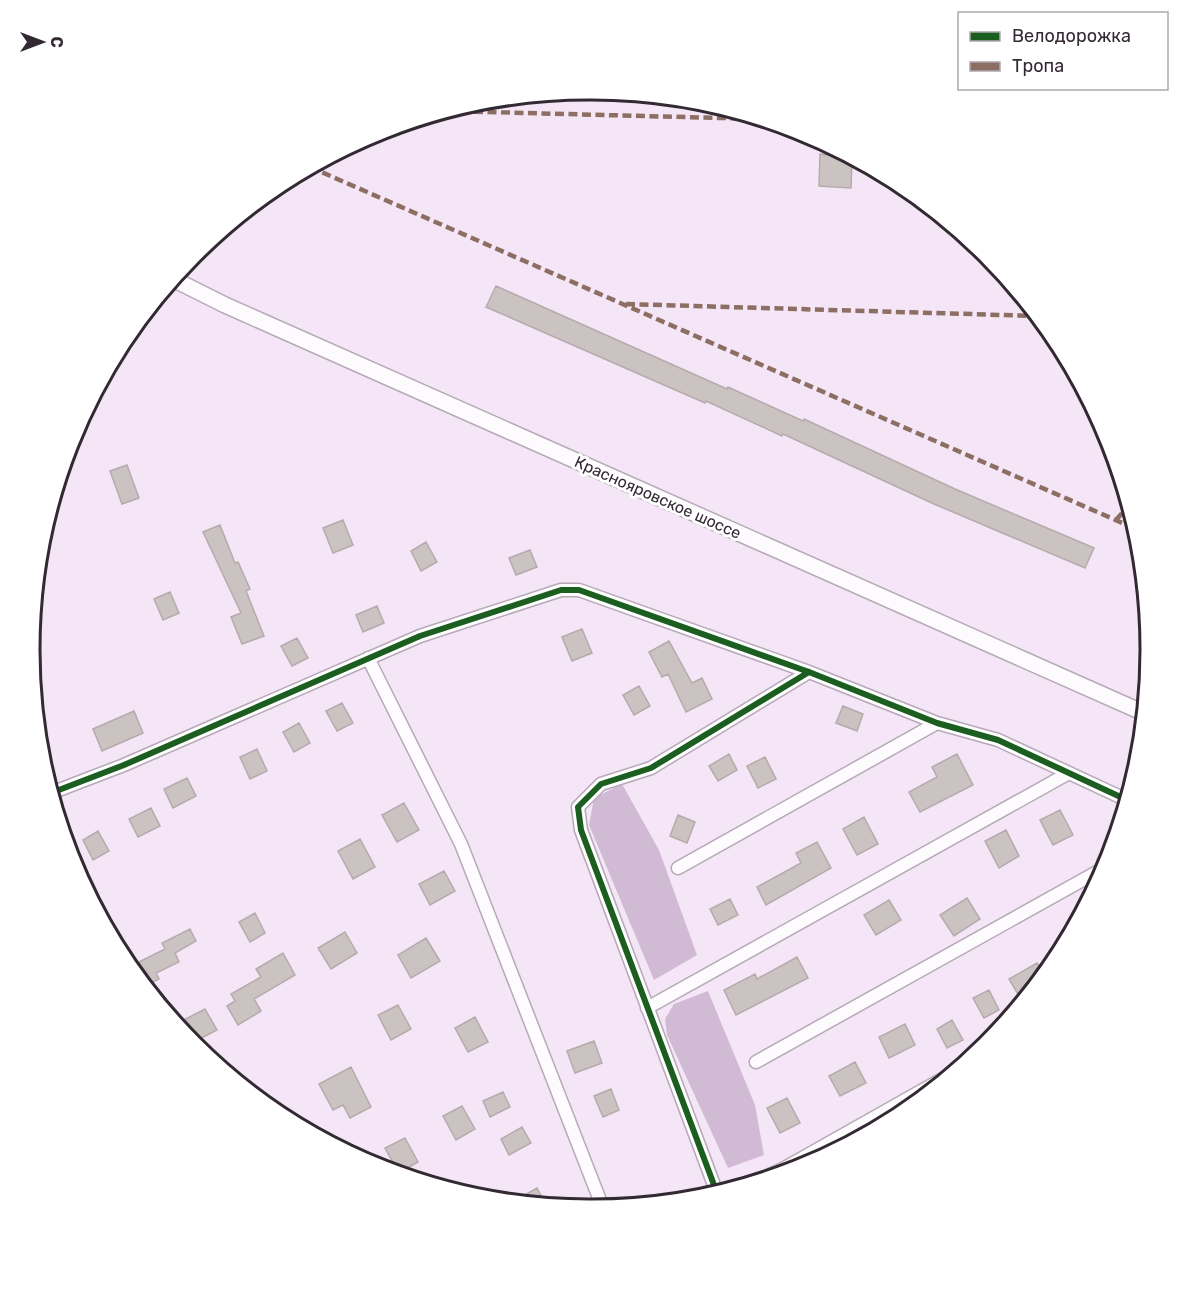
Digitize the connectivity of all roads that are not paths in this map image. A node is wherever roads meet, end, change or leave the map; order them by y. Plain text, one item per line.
1 (181, 283) edge
2 (368, 658) junction
3 (809, 672) junction
4 (1136, 709) edge
5 (937, 723) junction
6 (1069, 773) junction
7 (59, 790) edge
8 (1120, 797) edge
9 (678, 868) dead end
10 (1091, 875) edge
11 (647, 1008) junction
12 (756, 1062) dead end
13 (897, 1105) edge
14 (821, 1148) edge
15 (714, 1184) edge
16 (599, 1199) edge

1 - 4 street, Краснояровское шоссе
2 - 3 street
2 - 7 street
2 - 16 street
3 - 5 street
3 - 11 street
5 - 6 street
5 - 9 street
6 - 8 street
6 - 11 street
10 - 12 street
11 - 15 street
13 - 14 street

